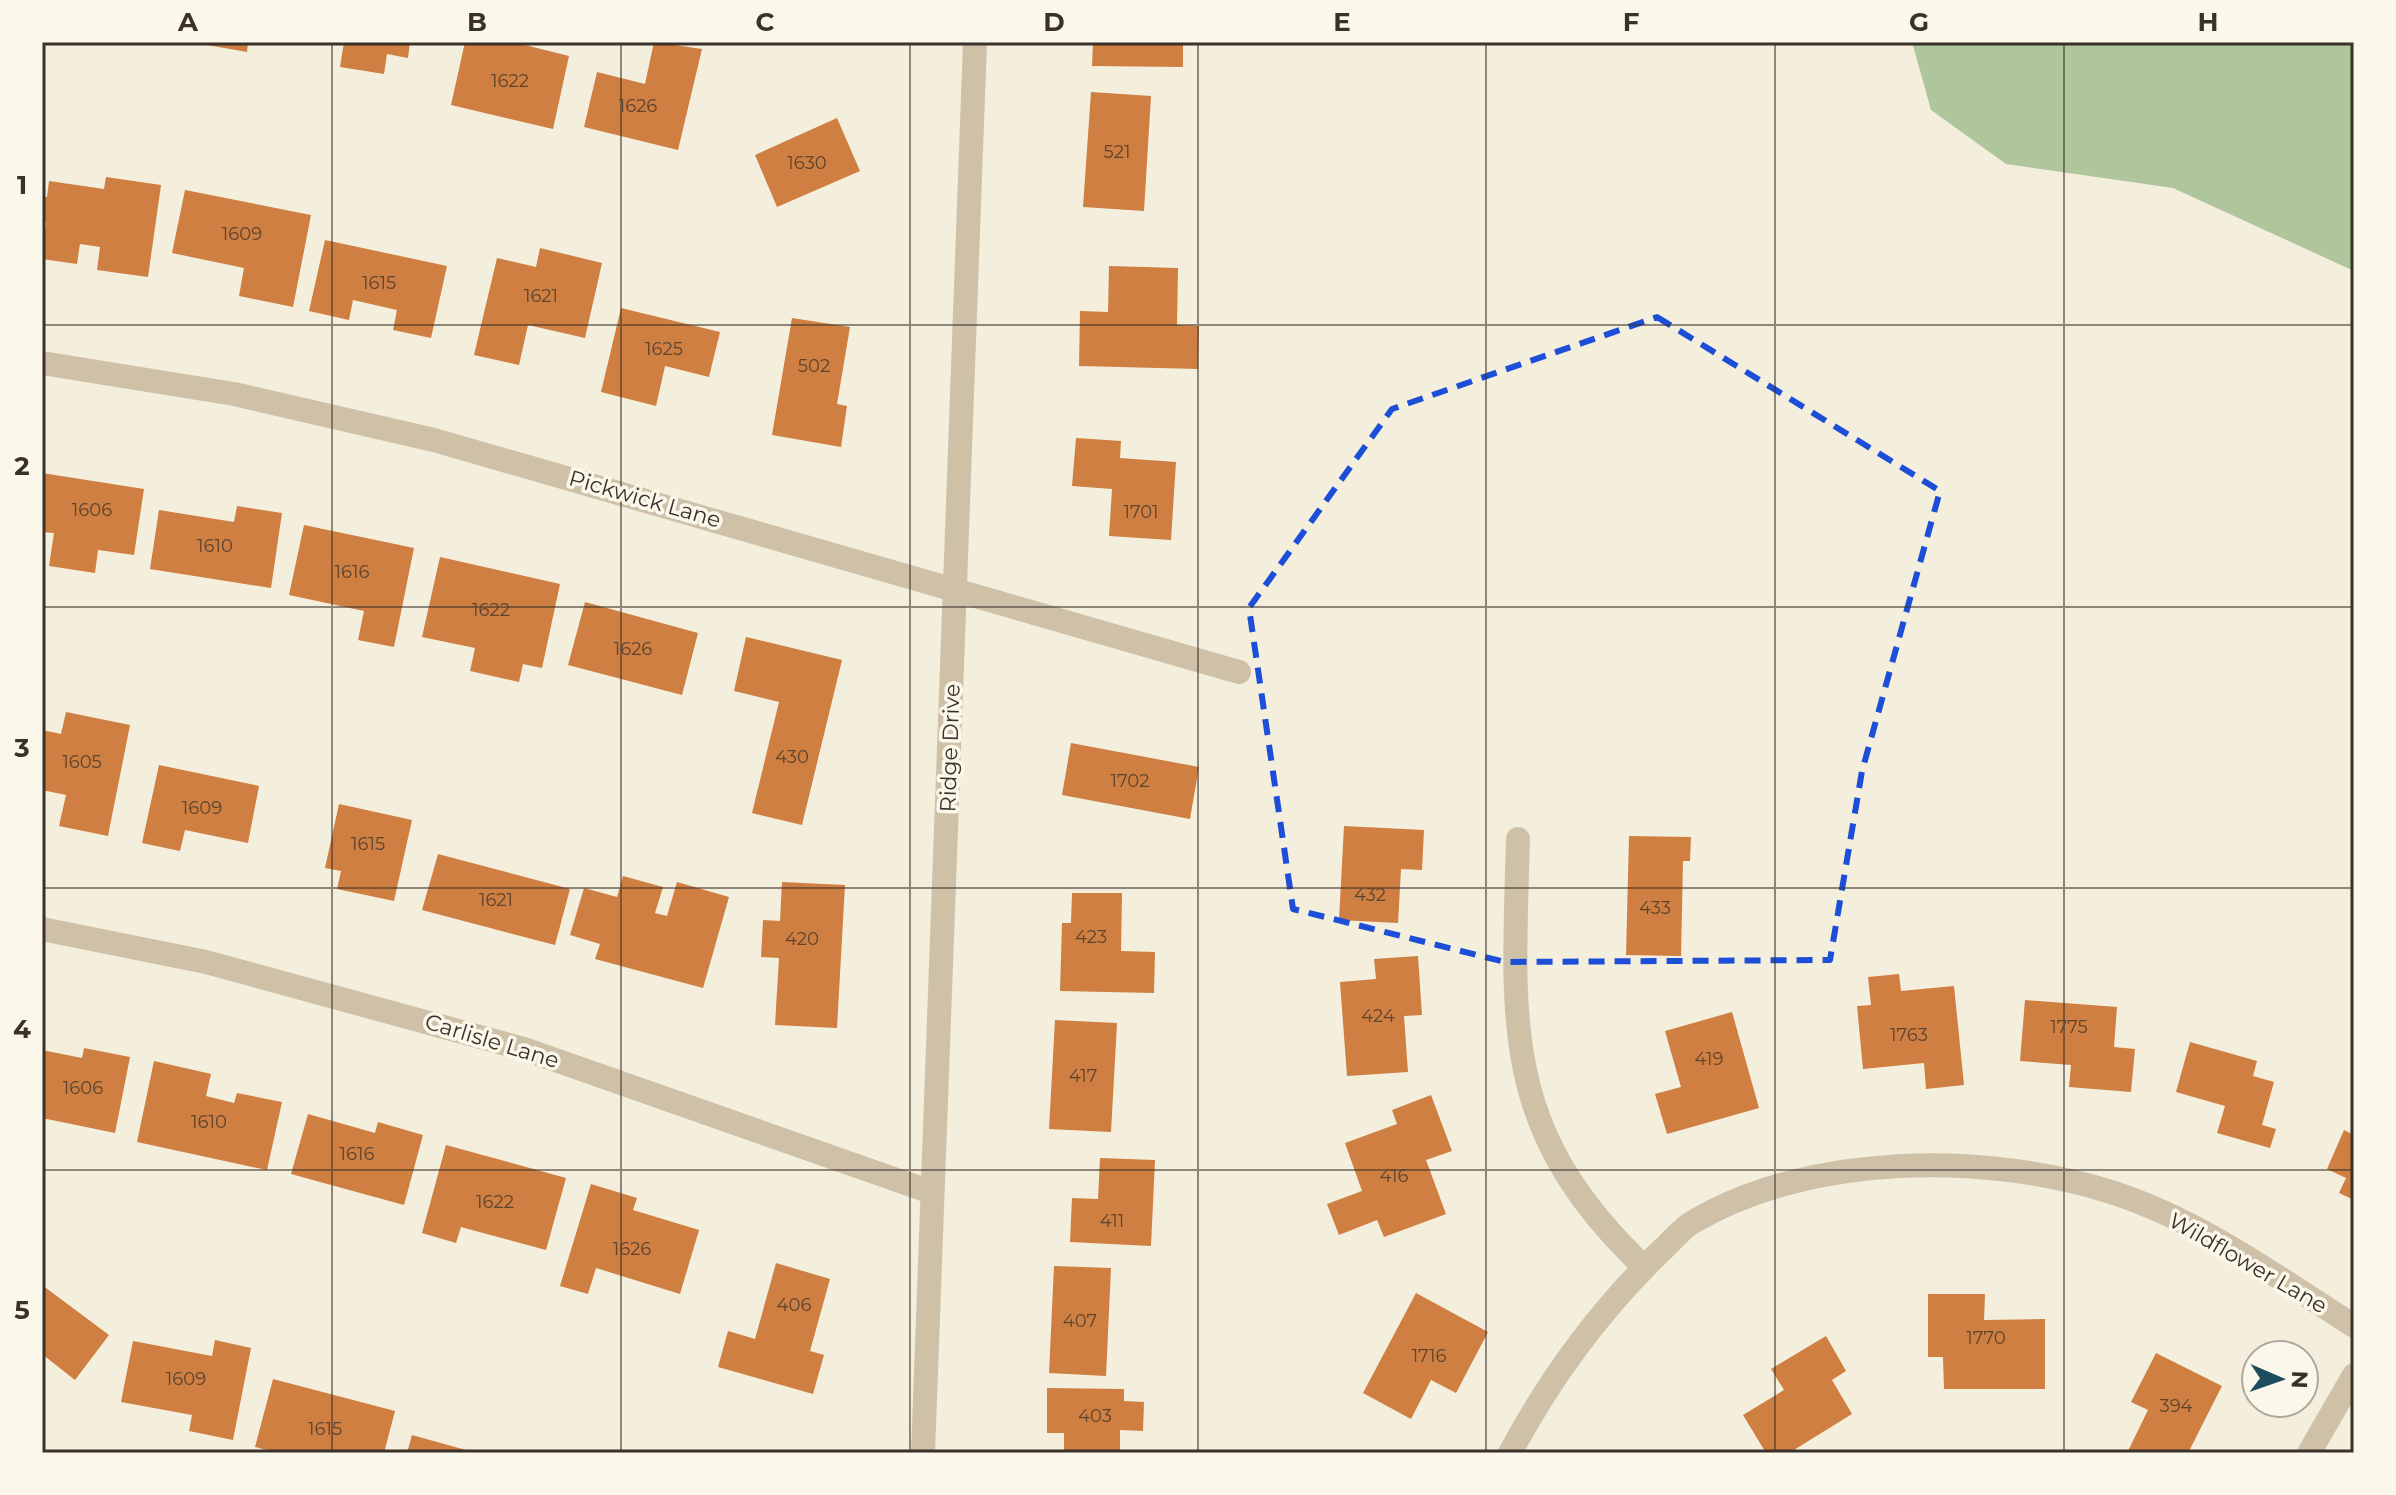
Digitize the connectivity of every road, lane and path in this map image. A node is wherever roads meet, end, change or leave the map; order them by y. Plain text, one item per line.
1 (975, 42) edge
2 (42, 363) edge
3 (954, 587) junction
4 (1239, 672) dead end
5 (1518, 839) dead end
6 (42, 929) edge
7 (931, 1192) junction
8 (1644, 1267) junction
9 (2354, 1326) edge
10 (2354, 1375) edge
11 (923, 1453) edge
12 (1510, 1453) edge
13 (2309, 1453) edge

1 - 3 street, Ridge Drive
2 - 3 street, Pickwick Lane
3 - 4 street, Pickwick Lane
3 - 7 street, Ridge Drive
5 - 8 street
6 - 7 street, Carlisle Lane
7 - 11 street, Ridge Drive
8 - 9 street, Wildflower Lane
8 - 12 street, Wildflower Lane
10 - 13 street

